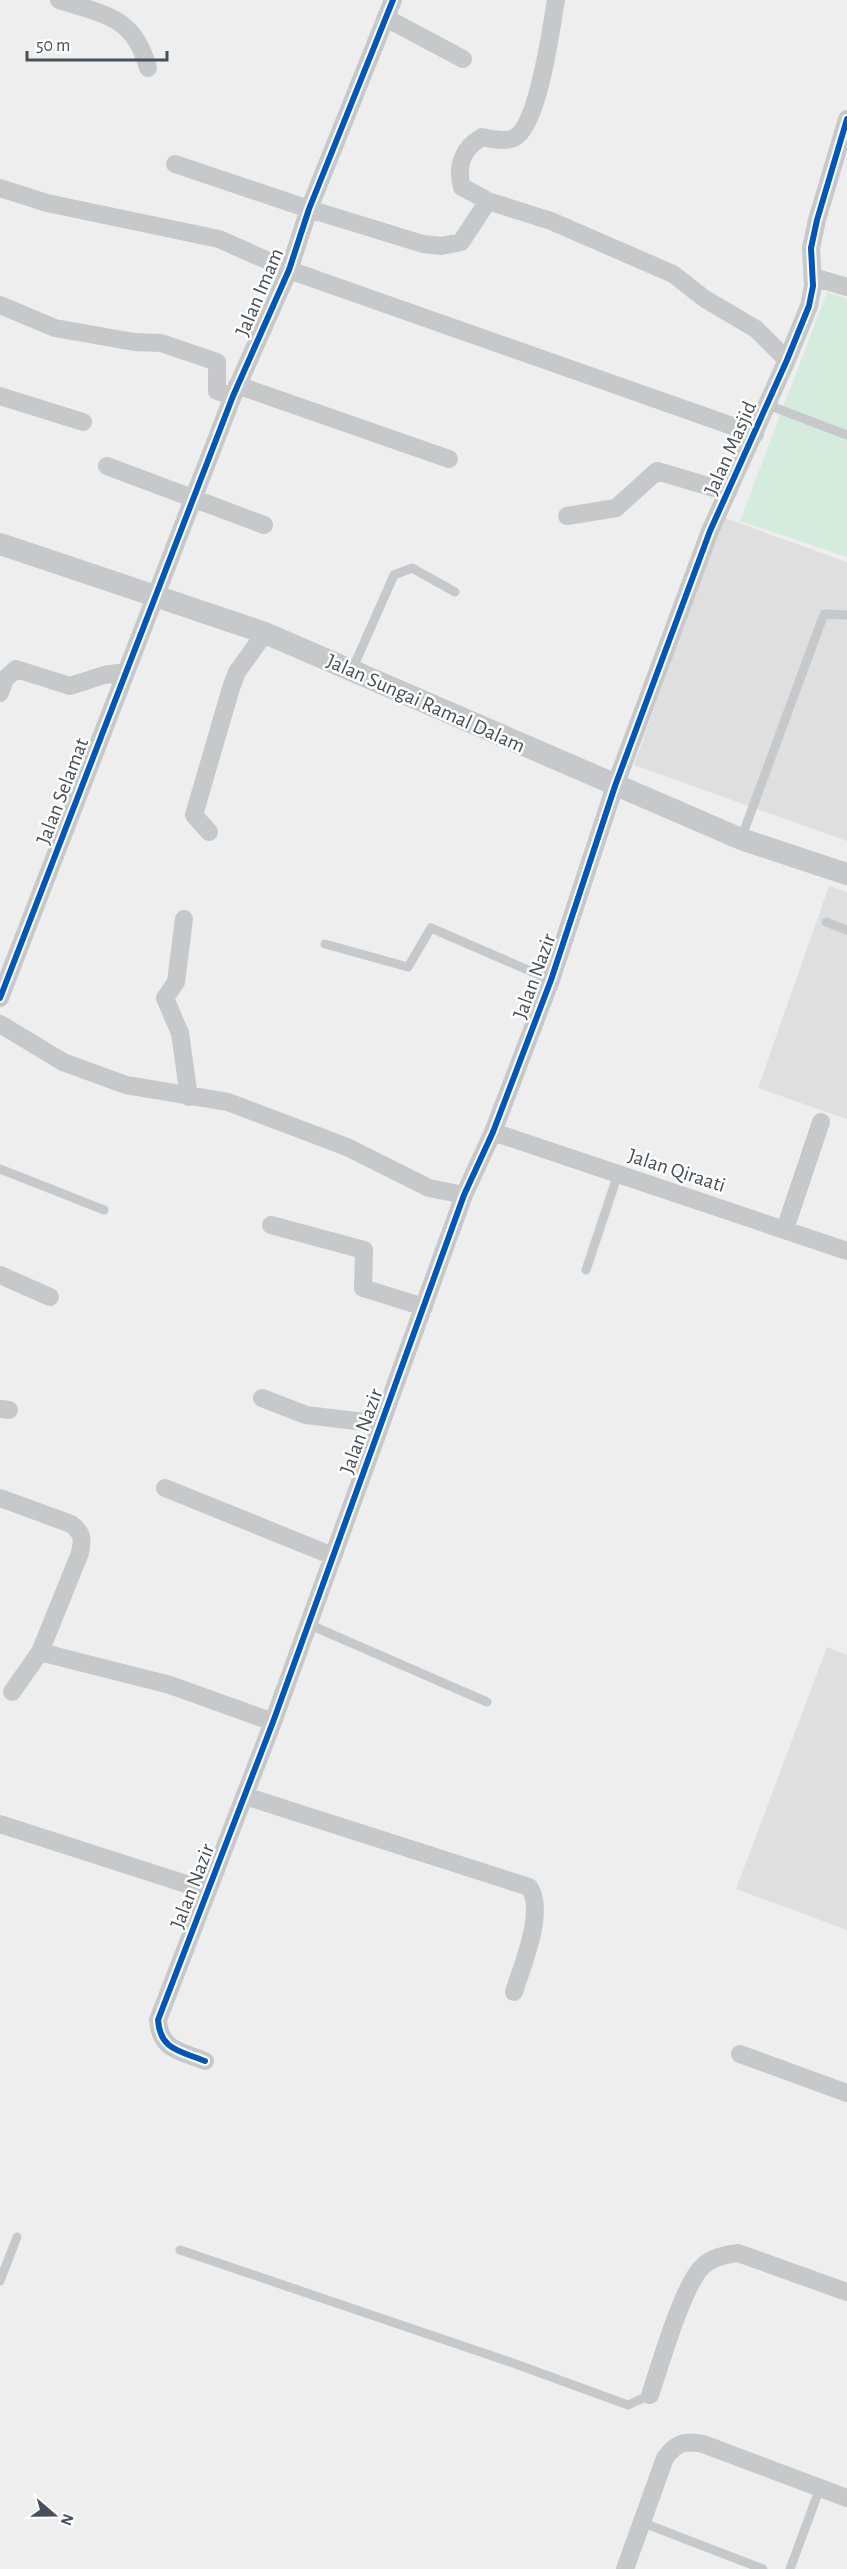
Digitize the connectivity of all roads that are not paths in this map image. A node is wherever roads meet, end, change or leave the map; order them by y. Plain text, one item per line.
1 (59, 0) edge
2 (393, 0) edge
3 (556, 0) edge
4 (386, 18) junction
5 (463, 59) dead end
6 (148, 68) dead end
7 (847, 118) edge
8 (175, 164) dead end
9 (0, 188) edge
10 (488, 201) junction
11 (309, 209) junction
12 (288, 270) junction
13 (813, 277) junction
14 (847, 287) edge
15 (0, 305) edge
16 (788, 360) junction
17 (235, 391) junction
18 (0, 396) edge
19 (768, 405) junction
20 (83, 422) dead end
21 (755, 434) junction
22 (847, 435) edge
23 (449, 459) dead end
24 (107, 466) dead end
25 (728, 492) junction
26 (194, 498) junction
27 (567, 516) dead end
28 (264, 525) dead end
29 (0, 544) edge
30 (455, 592) dead end
31 (154, 597) junction
32 (847, 615) edge
33 (265, 633) junction
34 (352, 670) junction
35 (125, 672) junction
36 (0, 693) edge
37 (615, 786) junction
38 (209, 832) dead end
39 (741, 839) junction
40 (847, 874) edge
41 (184, 919) dead end
42 (826, 922) dead end
43 (847, 930) edge
44 (325, 944) dead end
45 (551, 980) junction
46 (0, 998) edge
47 (0, 1024) edge
48 (189, 1097) junction
49 (821, 1122) dead end
50 (493, 1132) junction
51 (0, 1169) edge
52 (618, 1174) junction
53 (464, 1195) junction
54 (104, 1210) dead end
55 (271, 1225) dead end
56 (785, 1229) junction
57 (847, 1251) edge
58 (586, 1270) dead end
59 (0, 1275) edge
60 (50, 1297) dead end
61 (424, 1307) junction
62 (262, 1398) dead end
63 (381, 1424) junction
64 (165, 1488) dead end
65 (0, 1498) edge
66 (333, 1556) junction
67 (308, 1624) junction
68 (39, 1652) junction
69 (12, 1692) dead end
70 (487, 1702) dead end
71 (273, 1722) junction
72 (245, 1797) junction
73 (0, 1824) edge
74 (208, 1891) junction
75 (514, 1992) dead end
76 (740, 2054) dead end
77 (205, 2061) dead end
78 (847, 2093) edge
79 (17, 2237) dead end
80 (180, 2250) dead end
81 (0, 2281) edge
82 (847, 2292) edge
83 (650, 2395) joint
84 (820, 2488) junction
85 (847, 2498) edge
86 (641, 2522) junction
87 (625, 2569) edge
88 (763, 2569) edge
89 (790, 2569) edge

1 - 6 street
2 - 4 street, Jalan Imam
3 - 10 street
4 - 5 street
4 - 11 street, Jalan Imam
7 - 13 street, Jalan Masjid
8 - 11 street
9 - 12 street
10 - 11 street
10 - 16 street
11 - 12 street, Jalan Imam
12 - 17 street, Jalan Imam
12 - 21 street
13 - 14 street
13 - 16 street, Jalan Masjid
15 - 17 street
16 - 19 street, Jalan Masjid
17 - 23 street
17 - 26 street, Jalan Imam
18 - 20 street
19 - 21 street, Jalan Masjid
19 - 22 lane
21 - 25 street, Jalan Masjid
24 - 26 street
25 - 27 street
25 - 37 street, Jalan Masjid
26 - 28 street
26 - 31 street, Jalan Imam
29 - 31 street, Jalan Sungai Ramal Dalam
30 - 34 lane
31 - 33 street, Jalan Sungai Ramal Dalam
31 - 35 street, Jalan Selamat
32 - 39 lane
33 - 34 street, Jalan Sungai Ramal Dalam
33 - 38 street
34 - 37 street, Jalan Sungai Ramal Dalam
35 - 36 street
35 - 46 street, Jalan Selamat
37 - 39 street, Jalan Sungai Ramal Dalam
37 - 45 street, Jalan Nazir
39 - 40 street, Jalan Sungai Ramal Dalam
41 - 48 street
42 - 43 lane
44 - 45 lane
45 - 50 street, Jalan Nazir
47 - 48 street
48 - 53 street
49 - 56 street
50 - 52 street, Jalan Qiraati
50 - 53 street, Jalan Nazir
51 - 54 lane
52 - 56 street, Jalan Qiraati
52 - 58 lane
53 - 61 street, Jalan Nazir
55 - 61 street
56 - 57 street, Jalan Qiraati
59 - 60 street
61 - 63 street, Jalan Nazir
62 - 63 street
63 - 66 street, Jalan Nazir
64 - 66 street
65 - 68 street
66 - 67 street, Jalan Nazir
67 - 70 lane
67 - 71 street, Jalan Nazir
68 - 69 street
68 - 71 street
71 - 72 street, Jalan Nazir
72 - 74 street, Jalan Nazir
72 - 75 street
73 - 74 street
74 - 77 street, Jalan Nazir
76 - 78 street
79 - 81 lane
80 - 83 lane
82 - 83 street
84 - 85 street
84 - 86 street
84 - 89 lane
86 - 87 street
86 - 88 lane

